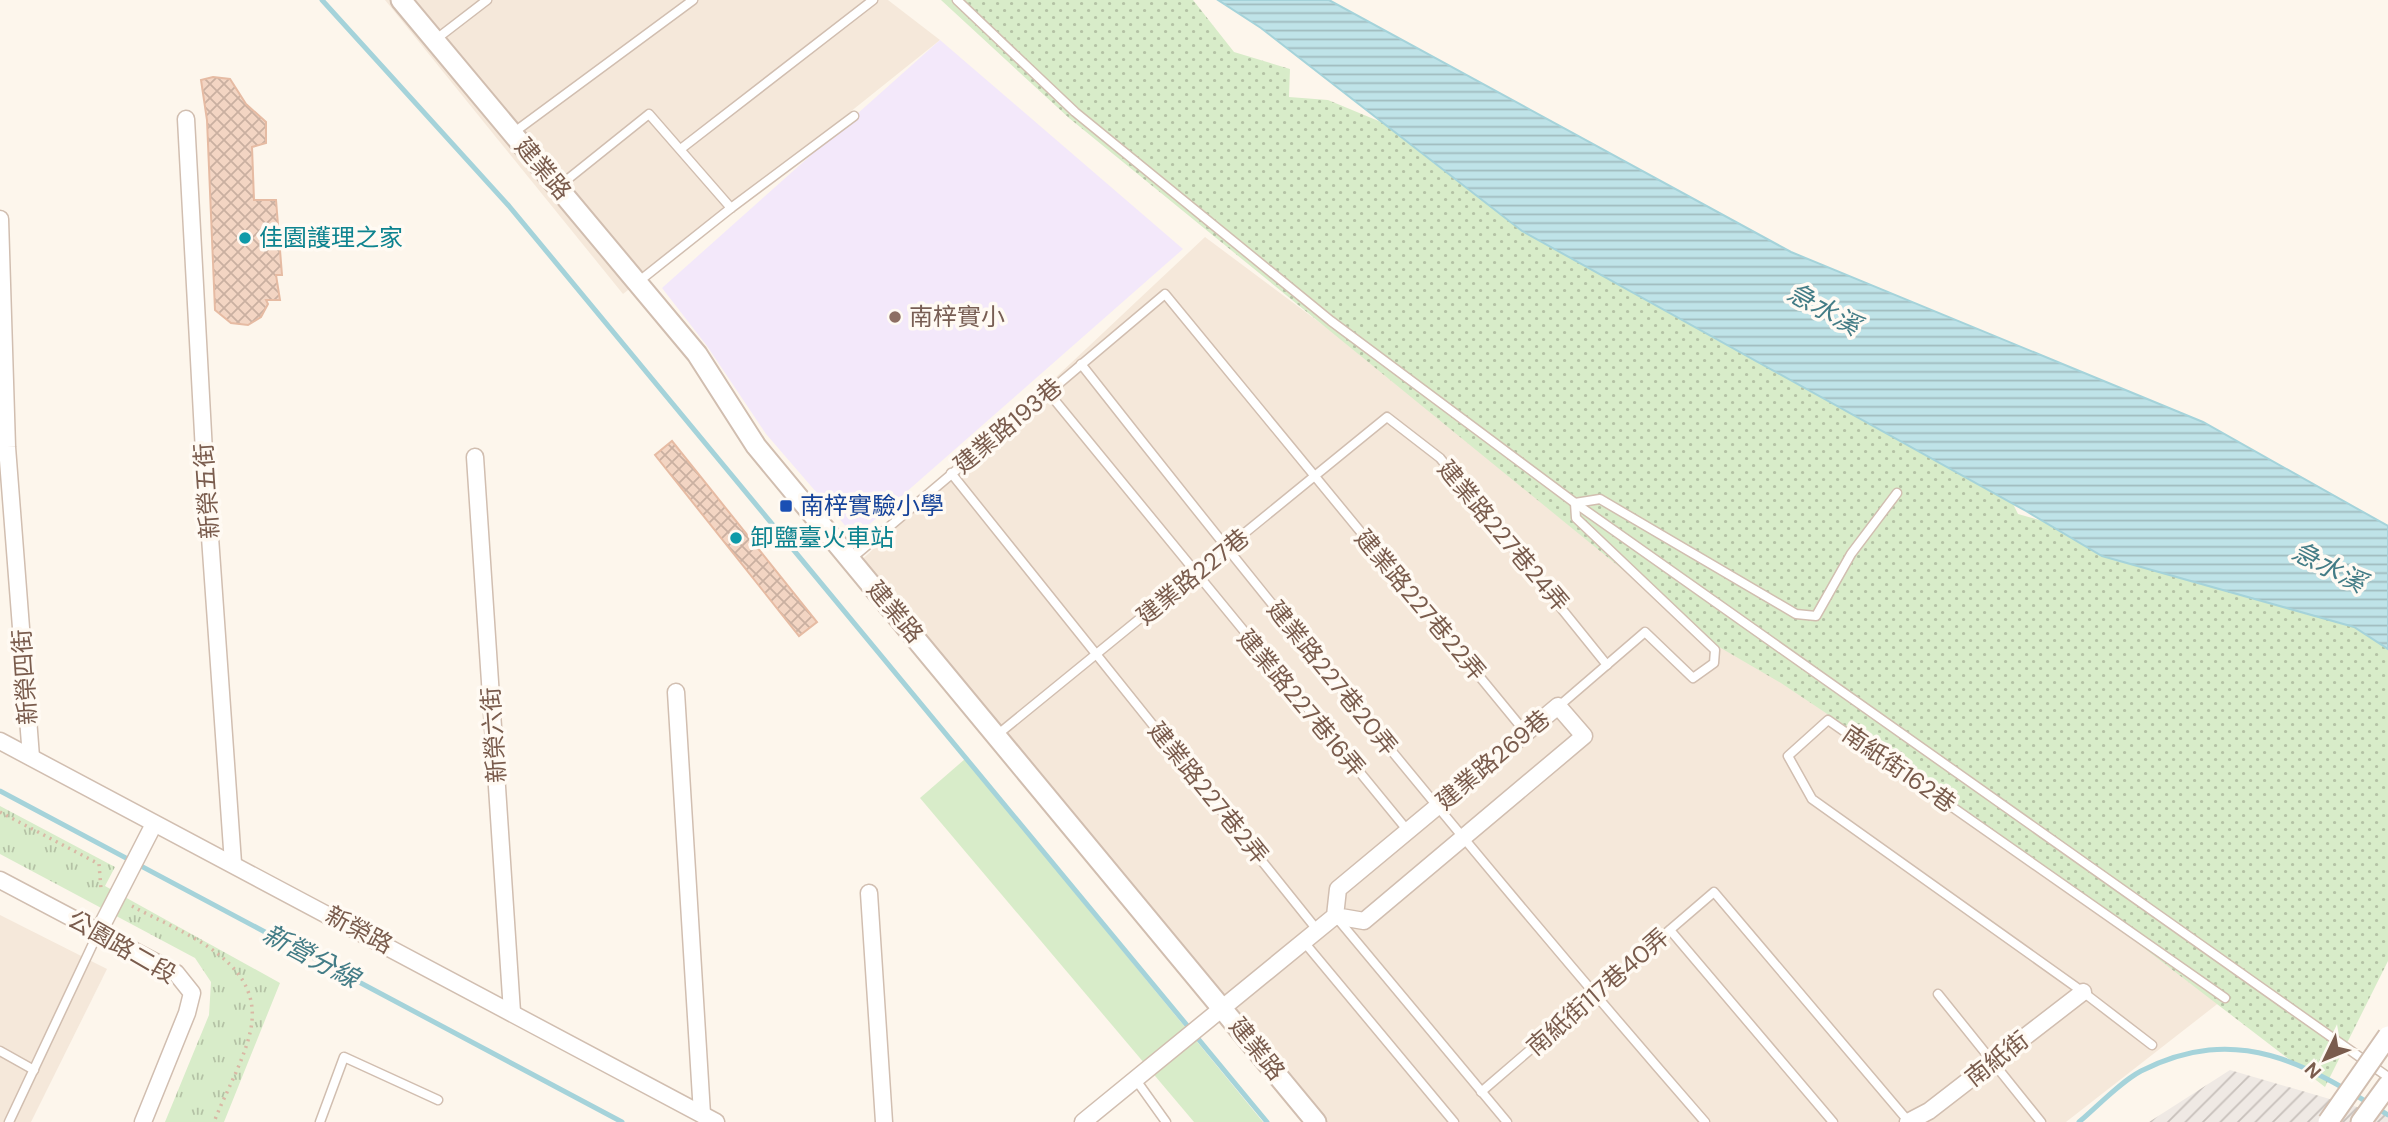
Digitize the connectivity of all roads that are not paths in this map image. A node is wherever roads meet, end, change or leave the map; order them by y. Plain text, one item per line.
1 (401, 0) edge
2 (486, 0) edge
3 (693, 0) edge
4 (873, 0) edge
5 (957, 0) edge
6 (435, 40) junction
7 (854, 116) dead end
8 (186, 119) dead end
9 (513, 133) junction
10 (682, 148) junction
11 (558, 187) junction
12 (731, 208) junction
13 (0, 219) edge
14 (638, 282) junction
15 (1165, 294) joint
16 (1081, 364) junction
17 (1048, 392) junction
18 (1387, 417) joint
19 (475, 457) dead end
20 (951, 473) junction
21 (1315, 477) junction
22 (1897, 493) dead end
23 (1575, 503) junction
24 (1227, 549) junction
25 (851, 559) junction
26 (1195, 575) junction
27 (1098, 655) junction
28 (1607, 665) junction
29 (676, 692) dead end
30 (1558, 706) junction
31 (1526, 733) junction
32 (997, 734) junction
33 (0, 741) edge
34 (31, 757) junction
35 (1437, 806) junction
36 (153, 824) junction
37 (1408, 831) junction
38 (1463, 838) junction
39 (233, 863) junction
40 (0, 880) edge
41 (869, 894) dead end
42 (1335, 916) junction
43 (1670, 930) junction
44 (1318, 931) junction
45 (98, 933) junction
46 (1304, 942) junction
47 (2083, 992) junction
48 (1938, 994) dead end
49 (1594, 995) junction
50 (2225, 998) dead end
51 (1225, 1009) junction
52 (512, 1012) junction
53 (2388, 1036) edge
54 (2152, 1045) dead end
55 (0, 1051) edge
56 (1993, 1062) junction
57 (34, 1070) junction
58 (2388, 1077) edge
59 (1136, 1080) junction
60 (2388, 1084) edge
61 (1481, 1092) junction
62 (438, 1100) dead end
63 (709, 1118) edge
64 (9, 1122) edge
65 (143, 1122) edge
66 (320, 1122) edge
67 (884, 1122) edge
68 (1083, 1122) edge
69 (1166, 1122) edge
70 (1316, 1122) edge
71 (1454, 1122) edge
72 (1507, 1122) edge
73 (1705, 1122) edge
74 (1833, 1122) edge
75 (1909, 1122) edge
76 (2041, 1122) edge
77 (2328, 1122) edge
78 (2361, 1122) edge

1 - 6 street, 建業路
2 - 6 lane
3 - 9 lane
4 - 10 lane
5 - 23 lane
6 - 9 street, 建業路
7 - 12 lane
8 - 39 street, 新榮五街
9 - 11 street, 建業路
10 - 11 lane
10 - 12 lane
11 - 14 street, 建業路
12 - 14 lane
13 - 34 street, 新榮四街
14 - 25 street, 建業路
15 - 16 lane, 建業路193巷
15 - 21 lane, 建業路227巷22弄
16 - 17 lane, 建業路193巷
16 - 24 lane, 建業路227巷20弄
17 - 20 lane, 建業路193巷
17 - 26 lane, 建業路227巷16弄
18 - 21 lane, 建業路227巷
18 - 28 lane, 建業路227巷24弄
19 - 52 street, 新榮六街
20 - 25 lane, 建業路193巷
20 - 27 lane, 建業路227巷2弄
21 - 24 lane, 建業路227巷
21 - 31 lane, 建業路227巷22弄
22 - 23 lane
23 - 28 lane
23 - 58 lane
24 - 26 lane, 建業路227巷
24 - 35 lane, 建業路227巷20弄
25 - 32 street, 建業路
26 - 27 lane, 建業路227巷
26 - 37 lane, 建業路227巷16弄
27 - 32 lane, 建業路227巷
27 - 44 lane, 建業路227巷2弄
28 - 30 lane
29 - 63 street
30 - 31 street, 建業路269巷
30 - 38 street, 建業路269巷
31 - 35 street, 建業路269巷
32 - 51 street, 建業路
33 - 34 street, 新榮路
34 - 36 street, 新榮路
35 - 37 street, 建業路269巷
35 - 38 lane, 建業路227巷20弄
36 - 39 street, 新榮路
36 - 45 street
37 - 42 street, 建業路269巷
38 - 42 street, 建業路269巷
38 - 49 lane, 建業路227巷20弄
39 - 52 street, 新榮路
40 - 45 street, 公園路二段
41 - 67 street
42 - 44 street
42 - 61 lane
43 - 49 lane, 南紙街117巷40弄
43 - 74 lane
43 - 75 lane, 南紙街117巷40弄
44 - 46 street
45 - 57 lane
45 - 65 street, 公園路二段
46 - 51 street
46 - 71 lane
47 - 50 lane, 南紙街162巷
47 - 54 lane, 南紙街162巷
47 - 56 street, 南紙街
48 - 56 lane
49 - 61 lane, 南紙街117巷40弄
49 - 73 lane, 建業路227巷20弄
51 - 59 street
51 - 70 street, 建業路
52 - 63 street, 新榮路
53 - 77 street, bridge
55 - 57 lane
56 - 75 street, 南紙街
56 - 76 lane
57 - 64 lane
59 - 68 street
59 - 69 lane
60 - 78 street
61 - 72 lane
62 - 66 lane

